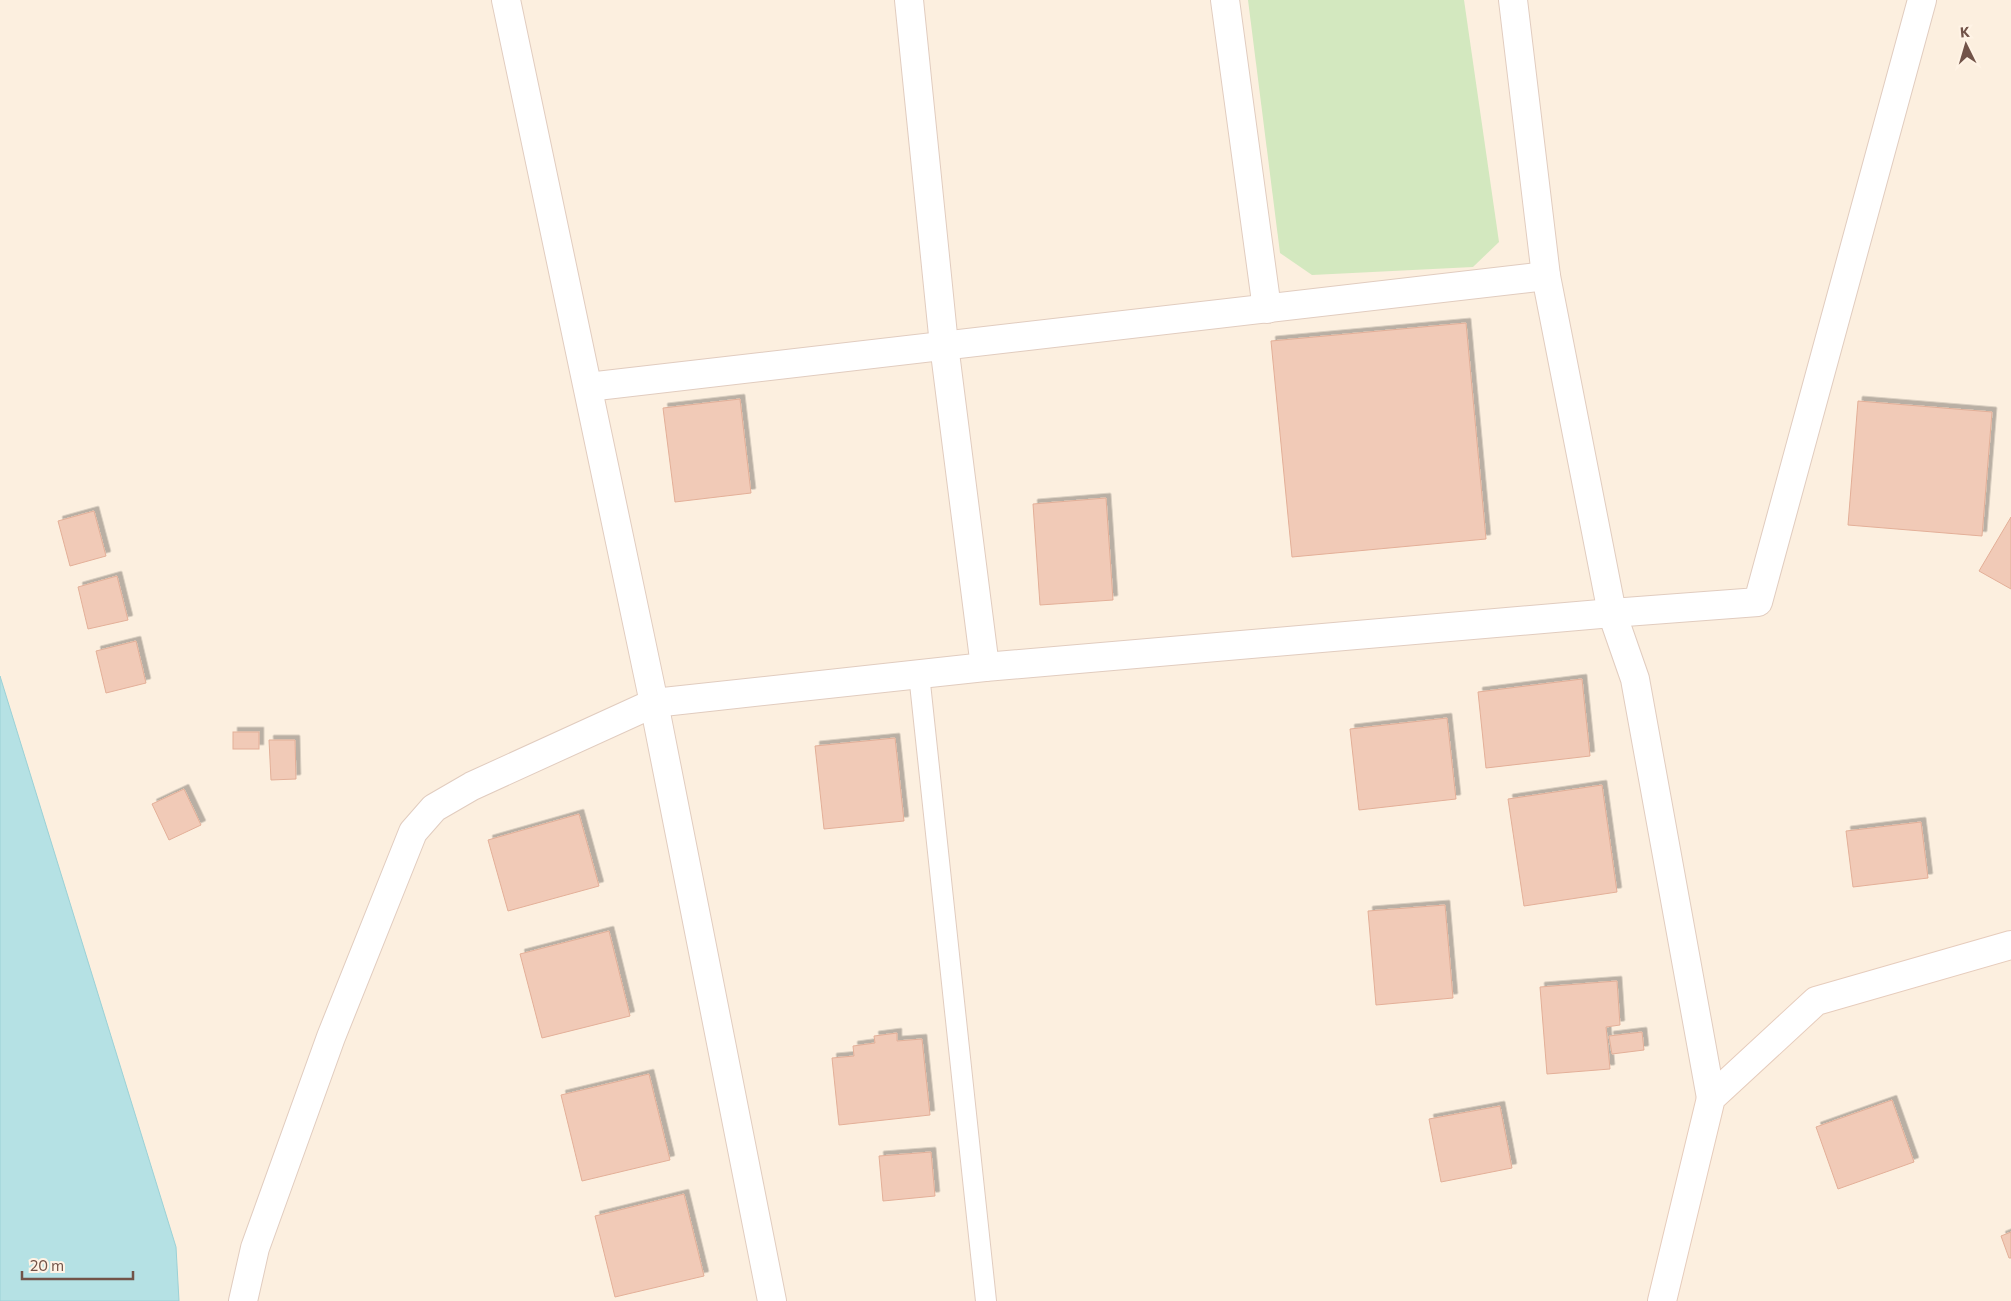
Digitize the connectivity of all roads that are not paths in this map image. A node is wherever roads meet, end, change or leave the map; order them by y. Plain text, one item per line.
1 (506, 0) edge
2 (909, 0) edge
3 (1225, 0) edge
4 (1513, 0) edge
5 (1922, 0) edge
6 (1546, 276) junction
7 (1267, 309) junction
8 (944, 345) junction
9 (588, 387) junction
10 (1612, 613) junction
11 (985, 667) junction
12 (919, 674) junction
13 (654, 702) junction
14 (2011, 945) edge
15 (1711, 1098) junction
16 (243, 1301) edge
17 (772, 1301) edge
18 (986, 1301) edge
19 (1662, 1301) edge

1 - 9 street
2 - 8 street
3 - 7 street
4 - 6 street
5 - 10 street
6 - 7 street
6 - 10 street
7 - 8 street
8 - 9 street
8 - 11 street
9 - 13 street
10 - 11 street
10 - 15 street
11 - 12 street
12 - 13 street
12 - 18 lane
13 - 16 street
13 - 17 street
14 - 15 street
15 - 19 street

